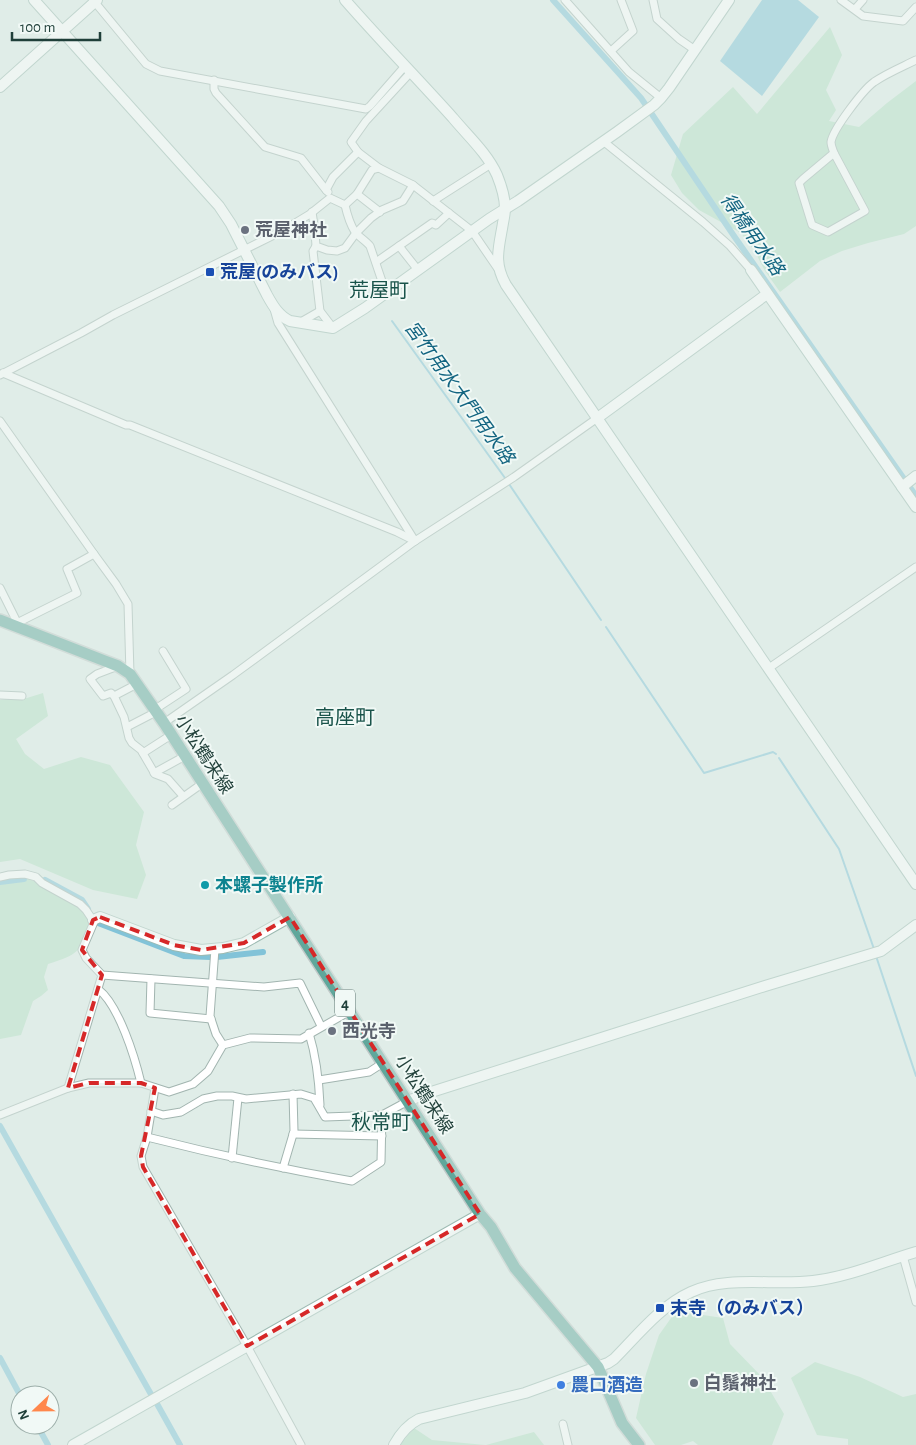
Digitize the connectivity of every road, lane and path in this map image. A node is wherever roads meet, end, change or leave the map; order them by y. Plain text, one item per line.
1 (34, 0) edge
2 (345, 0) edge
3 (566, 0) edge
4 (621, 0) edge
5 (653, 0) edge
6 (729, 0) edge
7 (841, 0) edge
8 (863, 0) edge
9 (93, 3) edge
10 (916, 7) edge
11 (855, 9) junction
12 (62, 32) junction
13 (695, 50) junction
14 (611, 51) junction
15 (916, 60) edge
16 (408, 69) junction
17 (214, 80) junction
18 (0, 87) edge
19 (654, 105) junction
20 (603, 141) junction
21 (358, 152) junction
22 (834, 153) junction
23 (491, 164) junction
24 (379, 168) junction
25 (412, 185) junction
26 (326, 190) junction
27 (357, 194) junction
28 (330, 198) junction
29 (433, 201) junction
30 (345, 205) junction
31 (505, 209) junction
32 (312, 212) junction
33 (380, 212) junction
34 (449, 214) junction
35 (472, 231) junction
36 (356, 233) junction
37 (316, 246) junction
38 (399, 246) junction
39 (244, 250) junction
40 (376, 262) junction
41 (418, 270) junction
42 (751, 270) joint
43 (500, 271) junction
44 (386, 292) junction
45 (767, 294) junction
46 (273, 306) junction
47 (320, 310) junction
48 (298, 323) junction
49 (333, 328) junction
50 (1, 374) edge
51 (596, 418) junction
52 (0, 421) edge
53 (908, 482) edge
54 (916, 507) edge
55 (415, 541) junction
56 (94, 554) junction
57 (916, 566) edge
58 (0, 588) edge
59 (0, 620) edge
60 (19, 626) junction
61 (163, 651) dead end
62 (118, 666) junction
63 (769, 668) junction
64 (130, 674) junction
65 (137, 684) junction
66 (0, 694) edge
67 (22, 696) dead end
68 (114, 696) junction
69 (155, 711) junction
70 (164, 723) junction
71 (127, 727) junction
72 (171, 735) junction
73 (143, 753) junction
74 (185, 756) junction
75 (154, 773) junction
76 (203, 783) junction
77 (183, 796) junction
78 (172, 806) dead end
79 (0, 877) edge
80 (916, 884) edge
81 (290, 917) junction
82 (93, 920) junction
83 (916, 925) edge
84 (215, 949) junction
85 (102, 975) junction
86 (151, 979) junction
87 (212, 983) junction
88 (98, 989) junction
89 (350, 1011) junction
90 (211, 1019) junction
91 (321, 1026) junction
92 (309, 1033) junction
93 (222, 1045) junction
94 (383, 1063) junction
95 (318, 1080) junction
96 (141, 1083) junction
97 (68, 1088) junction
98 (154, 1088) junction
99 (293, 1094) junction
100 (238, 1098) junction
101 (408, 1102) junction
102 (320, 1108) junction
103 (151, 1111) junction
104 (382, 1115) junction
105 (0, 1116) edge
106 (293, 1134) junction
107 (382, 1136) junction
108 (147, 1137) junction
109 (232, 1158) junction
110 (283, 1168) junction
111 (480, 1214) junction
112 (916, 1252) edge
113 (904, 1256) junction
114 (916, 1302) edge
115 (247, 1346) junction
116 (598, 1366) junction
117 (563, 1424) dead end
118 (73, 1445) edge
119 (301, 1445) edge
120 (394, 1445) edge
121 (568, 1445) edge
122 (639, 1445) edge

1 - 12 street
2 - 16 street
3 - 14 street
4 - 14 street
5 - 13 street
6 - 13 street
7 - 11 street
8 - 11 street
9 - 12 street
9 - 17 street
10 - 11 street
12 - 18 street
12 - 39 street
13 - 19 street
14 - 19 street
15 - 22 street
16 - 17 street
16 - 21 street
16 - 23 street
17 - 26 street
19 - 20 street
20 - 31 street
20 - 42 street
21 - 24 street
21 - 26 street
22 - 22 street
23 - 29 street
23 - 31 street
24 - 25 street
24 - 27 street
25 - 29 street
25 - 33 street
26 - 28 street
27 - 30 street
27 - 33 street
28 - 30 street
28 - 32 street
29 - 34 street
30 - 36 street
31 - 35 street
31 - 43 street
32 - 37 street
32 - 39 street
33 - 36 street
34 - 35 street
34 - 38 street
35 - 41 street
35 - 43 street
36 - 37 street
36 - 40 street
37 - 47 street
38 - 40 street
38 - 41 street
39 - 46 street
39 - 50 street
40 - 44 street
41 - 44 street
42 - 45 street
43 - 51 street
44 - 49 street
45 - 51 street
45 - 53 street
46 - 48 street
46 - 55 street
47 - 48 street
47 - 49 street
48 - 49 street
50 - 55 street
51 - 55 street
51 - 63 street
52 - 56 street
53 - 54 street
55 - 70 street
56 - 60 street
56 - 64 street
57 - 63 street
58 - 60 street
59 - 60 main road, 小松鶴来線 / 4
60 - 62 main road, 小松鶴来線 / 4
61 - 69 street
62 - 64 main road, 小松鶴来線 / 4
62 - 68 street
63 - 80 street
64 - 65 main road, 小松鶴来線 / 4
65 - 68 street
65 - 69 main road, 小松鶴来線 / 4
66 - 67 street
68 - 71 street
69 - 70 main road, 小松鶴来線 / 4
69 - 71 street
70 - 72 main road, 小松鶴来線 / 4
71 - 73 street
72 - 73 street
72 - 74 main road, 小松鶴来線 / 4
73 - 75 street
74 - 75 street
74 - 76 main road, 小松鶴来線 / 4
75 - 77 street
76 - 77 street
76 - 81 main road, 小松鶴来線 / 4
77 - 78 street
79 - 82 street
81 - 84 street
81 - 89 main road, 小松鶴来線 / 4
82 - 84 street
82 - 85 street
83 - 101 street
84 - 87 street
85 - 86 street
85 - 88 street
86 - 87 street
86 - 90 street
87 - 90 street
87 - 91 street
88 - 96 street
88 - 97 street
89 - 91 street
89 - 94 main road, 小松鶴来線 / 4
90 - 93 street
91 - 92 street
92 - 93 street
92 - 95 street
93 - 98 street
94 - 95 street
94 - 101 main road, 小松鶴来線 / 4
95 - 102 street
96 - 97 street
96 - 98 street
97 - 105 street
98 - 103 street
99 - 100 street
99 - 102 street
99 - 106 street
100 - 103 street
100 - 109 street
101 - 104 street
101 - 111 main road, 小松鶴来線 / 4
102 - 104 street
103 - 108 street
104 - 107 street
106 - 107 street
106 - 110 street
107 - 110 street
108 - 109 street
108 - 115 street
109 - 110 street
111 - 115 street
111 - 116 main road, 小松鶴来線 / 4
112 - 113 street
113 - 114 street
113 - 116 street
115 - 118 street
115 - 119 street
116 - 120 street
116 - 122 main road, 小松鶴来線 / 4
117 - 121 street

